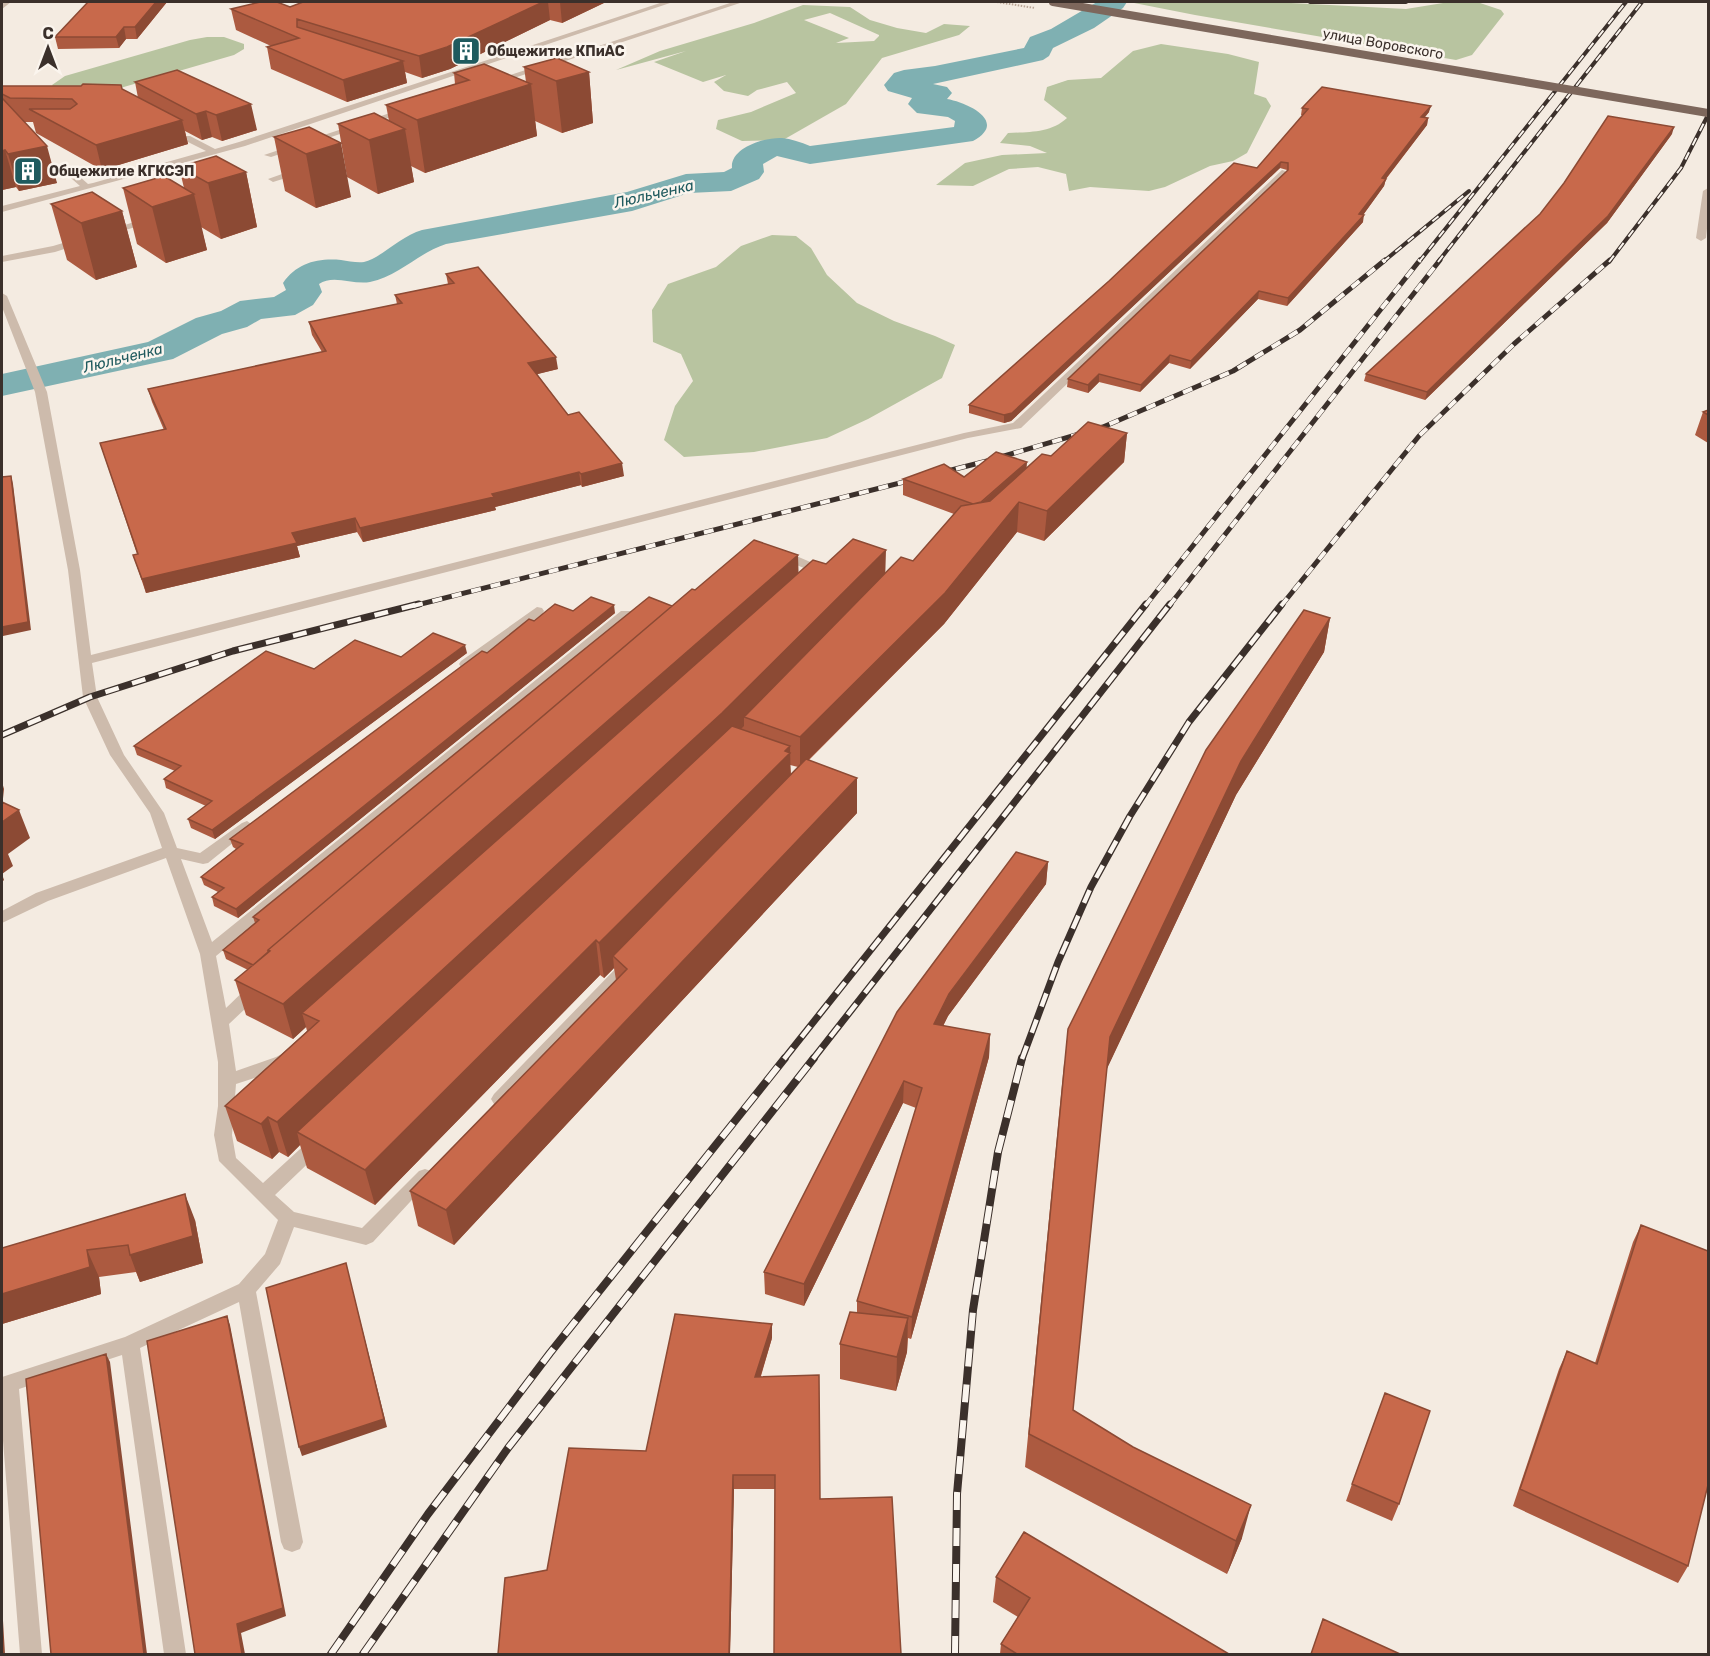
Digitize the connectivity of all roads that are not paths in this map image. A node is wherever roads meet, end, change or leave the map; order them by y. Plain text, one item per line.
1 (7, 2) edge
2 (669, 2) edge
3 (739, 2) edge
4 (1053, 2) edge
5 (2, 7) edge
6 (565, 58) junction
7 (563, 69) edge
8 (411, 79) edge
9 (422, 82) junction
10 (489, 83) edge
11 (439, 88) edge
12 (423, 105) edge
13 (1708, 113) edge
14 (187, 138) edge
15 (214, 152) junction
16 (268, 155) dead end
17 (186, 160) junction
18 (195, 165) edge
19 (307, 168) edge
20 (67, 170) dead end
21 (1282, 173) edge
22 (273, 179) dead end
23 (86, 188) junction
24 (1708, 191) edge
25 (2, 209) edge
26 (165, 215) edge
27 (1701, 238) dead end
28 (2, 259) edge
29 (2, 296) edge
30 (765, 564) edge
31 (817, 581) edge
32 (537, 611) dead end
33 (626, 614) edge
34 (86, 661) junction
35 (451, 675) edge
36 (260, 816) edge
37 (170, 851) junction
38 (2, 918) edge
39 (208, 954) junction
40 (637, 957) edge
41 (266, 982) edge
42 (221, 1021) junction
43 (300, 1046) edge
44 (227, 1080) junction
45 (489, 1110) edge
46 (332, 1129) edge
47 (440, 1161) edge
48 (263, 1195) junction
49 (288, 1218) junction
50 (246, 1290) junction
51 (130, 1344) junction
52 (5, 1385) edge
53 (292, 1542) dead end
54 (31, 1654) edge
55 (175, 1654) edge

1 - 5 street
2 - 9 street
3 - 6 street
4 - 13 main road, улица Воровского, bridge
6 - 7 street
6 - 10 street
8 - 9 street
9 - 11 street
9 - 15 street
12 - 16 street
14 - 15 street
15 - 17 street
17 - 18 street
17 - 23 street
19 - 22 street
20 - 23 street
21 - 34 street
23 - 25 street
24 - 27 street
26 - 28 street
29 - 34 street
30 - 31 street
32 - 35 street
33 - 39 street
34 - 37 street
36 - 37 street
37 - 38 street
37 - 39 street
39 - 42 street
40 - 45 street
41 - 42 street
42 - 44 street
43 - 44 street
44 - 48 street
46 - 48 street
47 - 49 street
48 - 49 street
49 - 50 street
50 - 51 street
50 - 53 street
51 - 52 street
51 - 55 street
52 - 54 street

